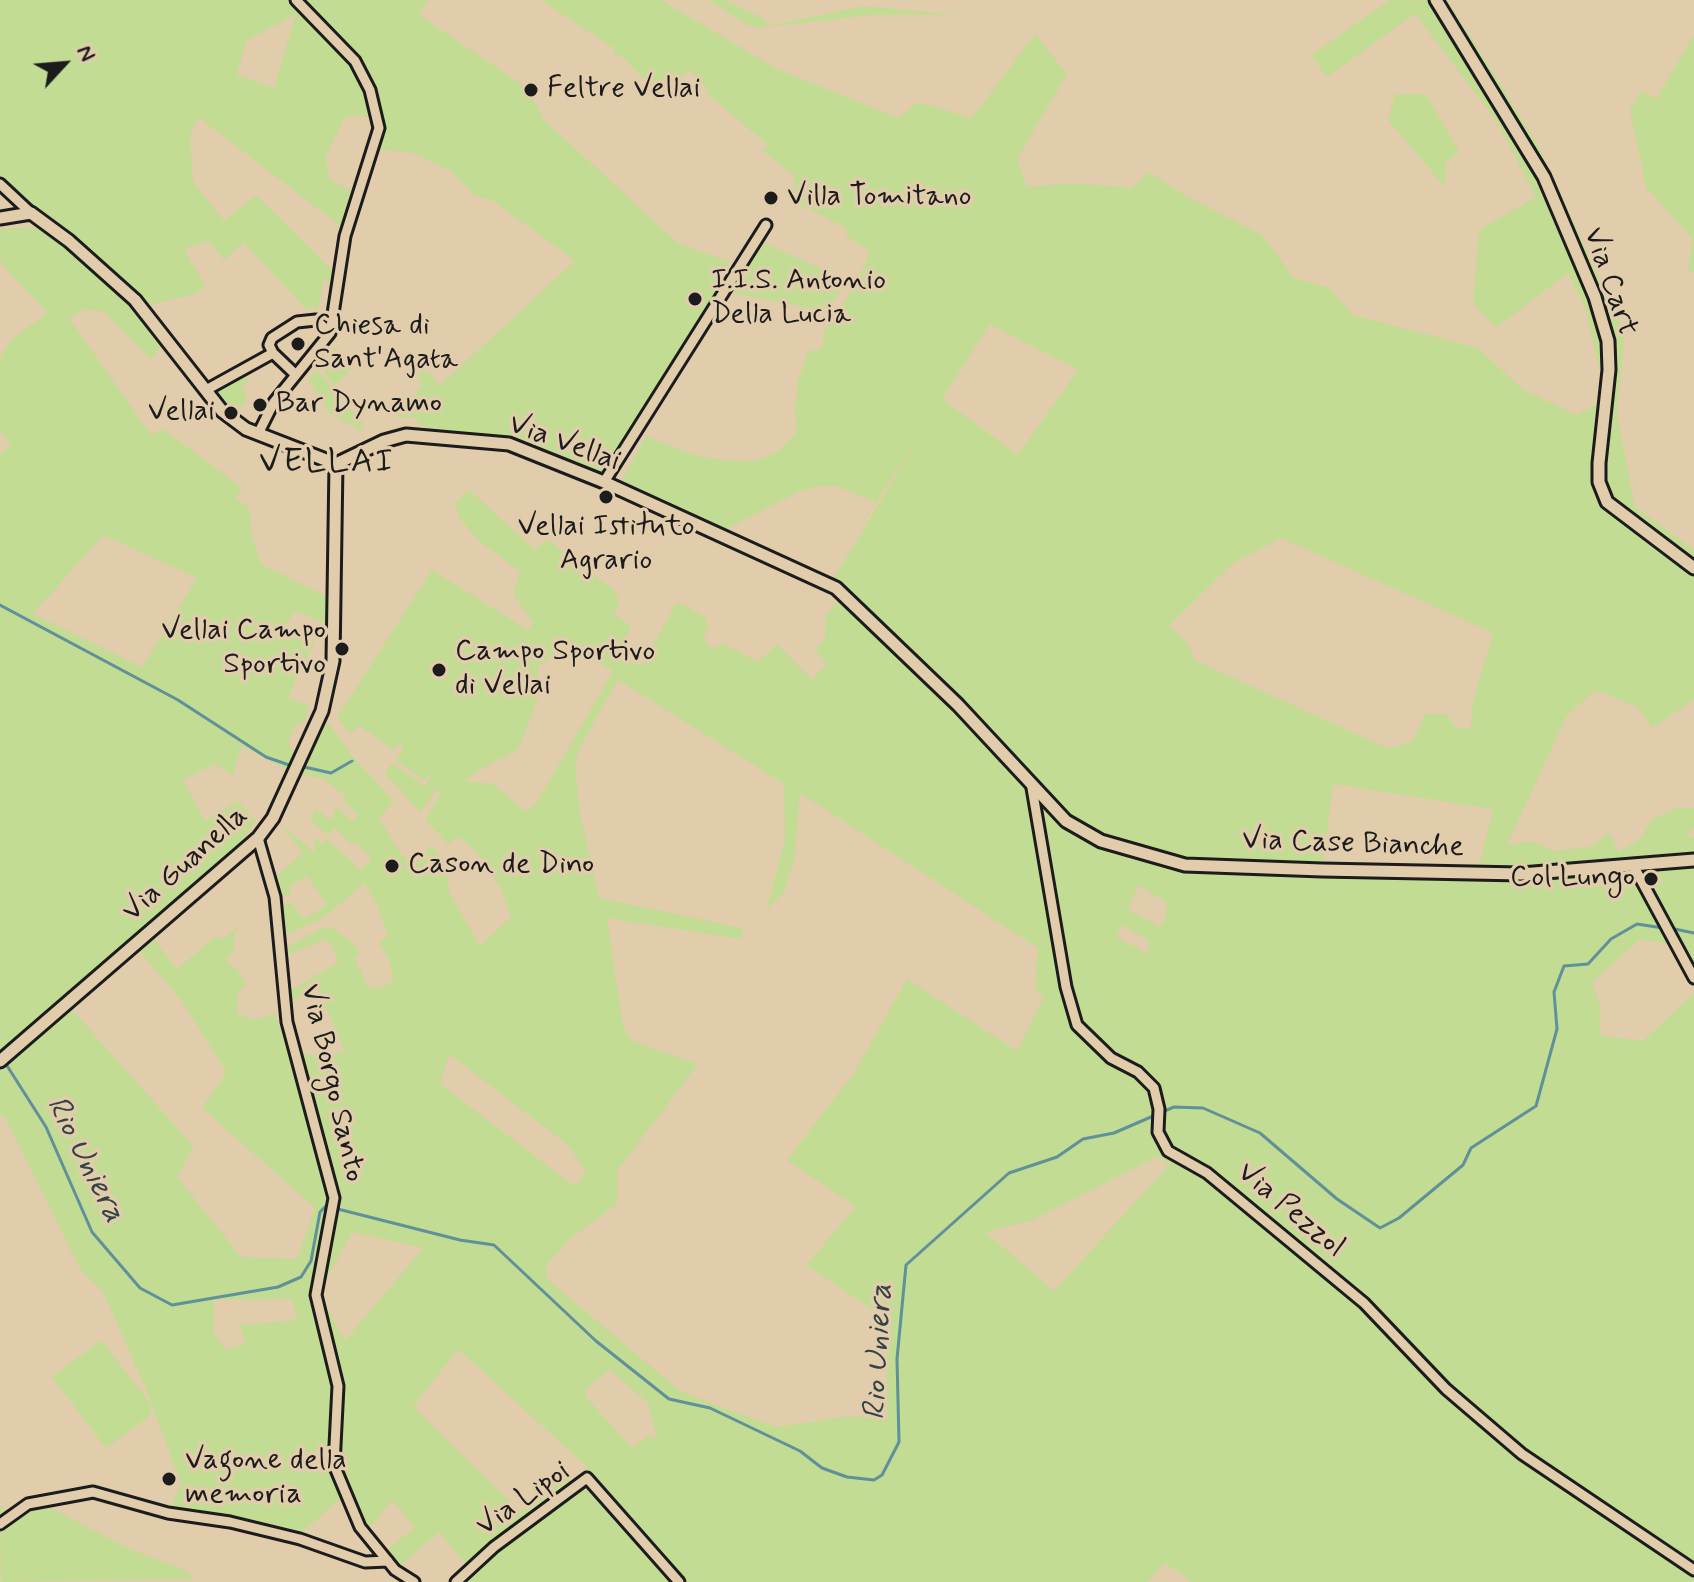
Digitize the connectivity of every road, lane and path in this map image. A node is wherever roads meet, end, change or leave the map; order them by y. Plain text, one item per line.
1 (296, 0) edge
2 (1436, 0) edge
3 (0, 184) edge
4 (31, 213) junction
5 (0, 218) edge
6 (766, 225) dead end
7 (330, 333) junction
8 (273, 353) junction
9 (296, 375) junction
10 (206, 390) junction
11 (258, 434) junction
12 (336, 464) junction
13 (604, 482) junction
14 (1694, 568) edge
15 (1032, 788) junction
16 (258, 838) junction
17 (1694, 860) edge
18 (1633, 865) junction
19 (1694, 978) edge
20 (0, 1061) edge
21 (0, 1524) edge
22 (388, 1561) junction
23 (1694, 1570) edge
24 (414, 1582) edge
25 (456, 1582) edge
26 (679, 1582) edge

1 - 7 street
2 - 14 street, Via Cart
3 - 4 street
4 - 5 street
4 - 10 street
6 - 13 street
7 - 8 street
7 - 9 street
8 - 9 street
8 - 10 street
9 - 11 street
10 - 11 street
11 - 12 street
12 - 13 street, Via Vellai
12 - 16 street, Via Guanella
13 - 15 street, Via Vellai
15 - 18 street, Via Case Bianche
15 - 23 street, Via Pezzol
16 - 20 street, Via Guanella
16 - 22 street, Via Borgo Santo
17 - 18 street, Via Case Bianche
18 - 19 street
21 - 22 street
22 - 24 street, Via Borgo Santo
25 - 26 street, Via Lipoi

